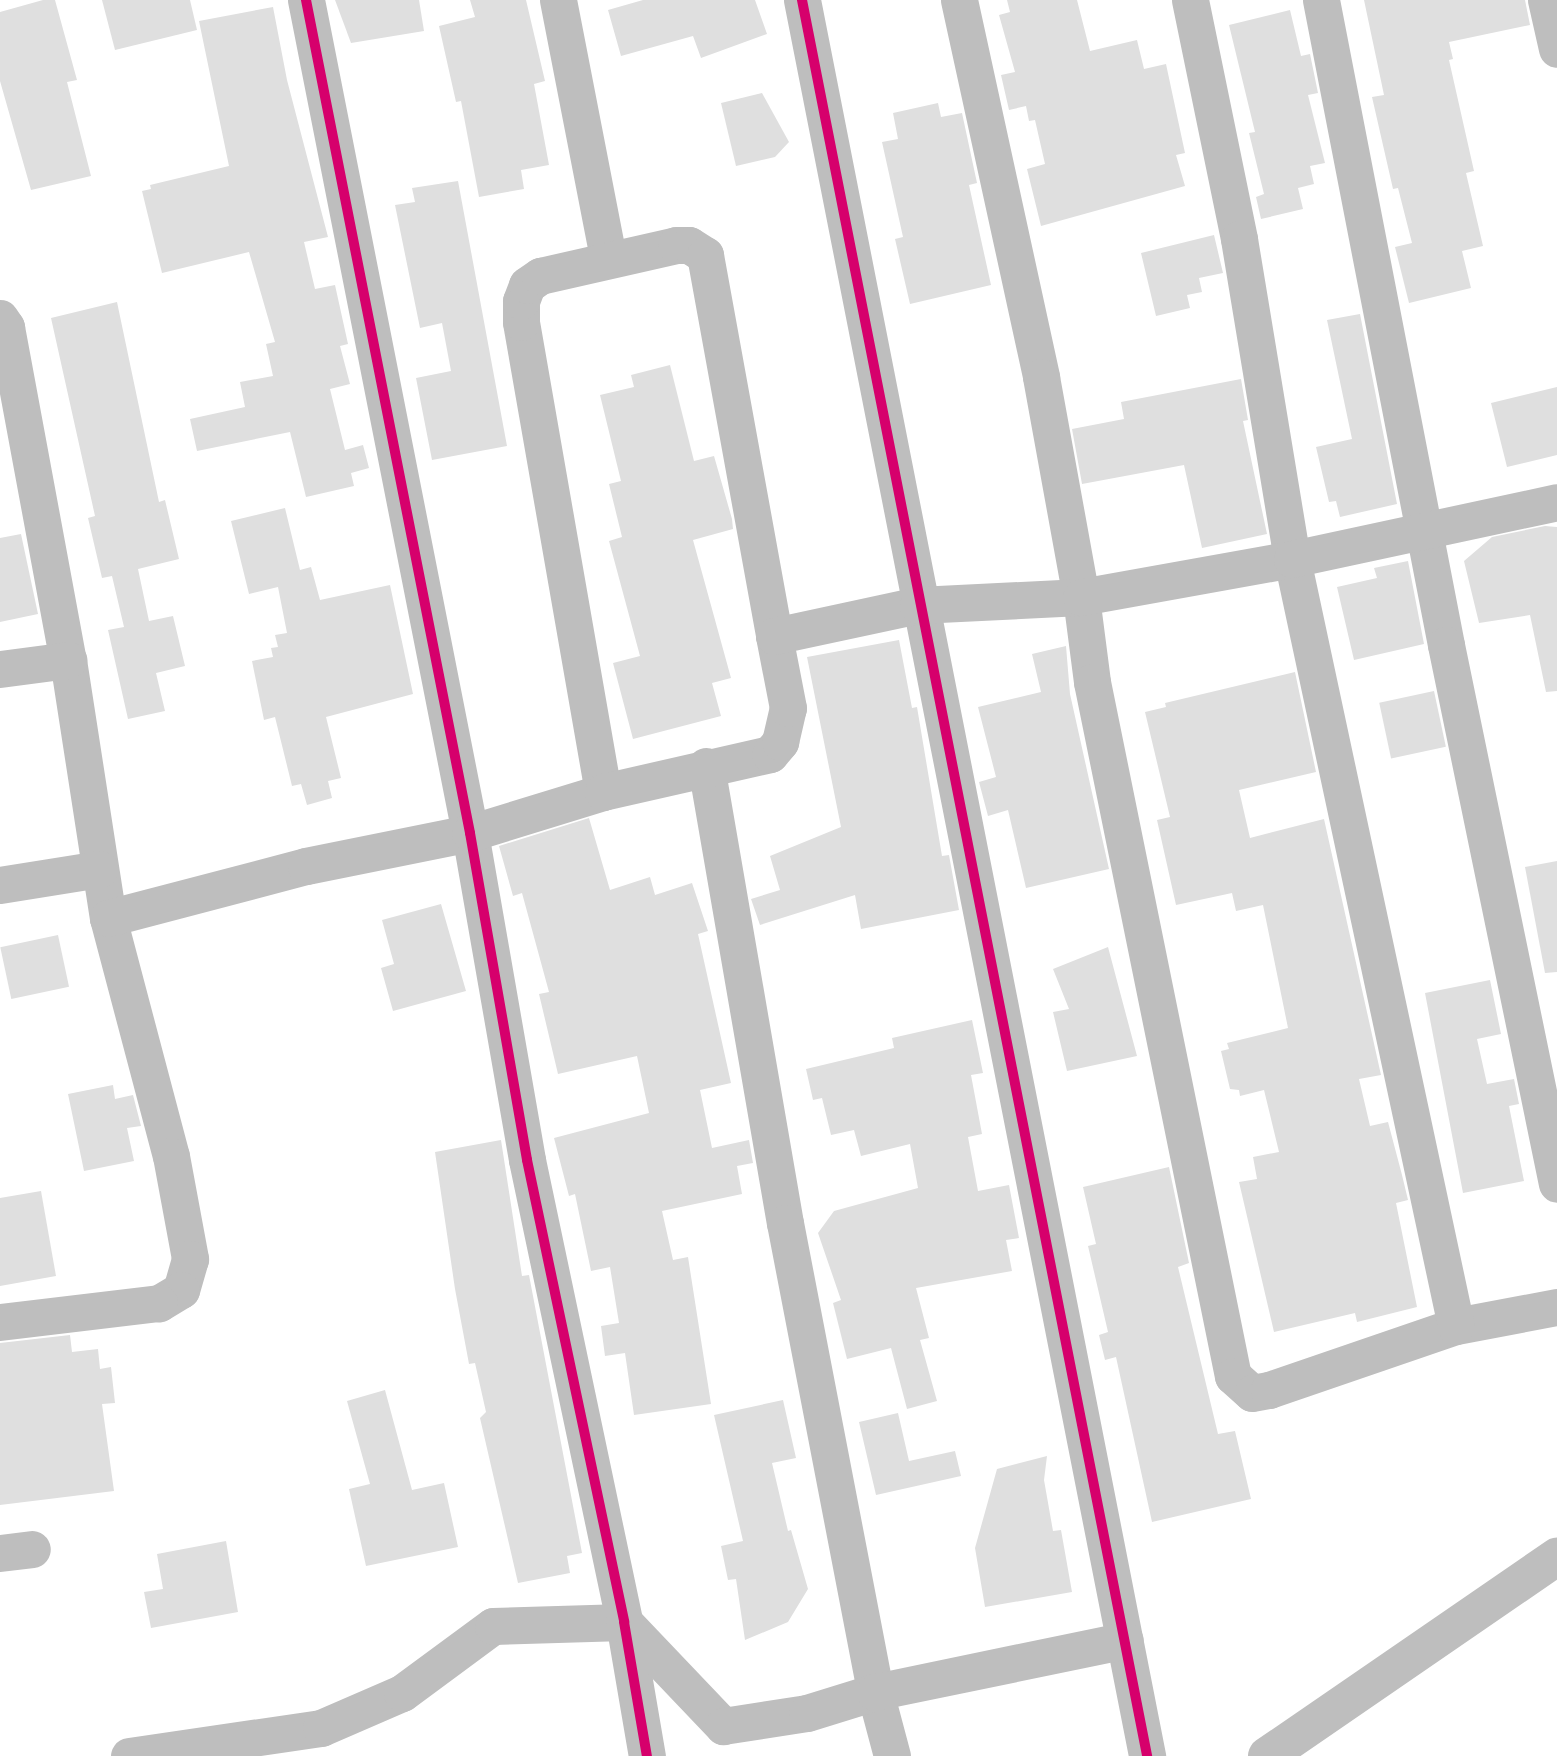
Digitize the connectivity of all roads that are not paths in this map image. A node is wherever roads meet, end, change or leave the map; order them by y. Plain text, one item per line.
1 (306, 0) edge
2 (558, 0) edge
3 (802, 0) edge
4 (959, 0) edge
5 (1190, 0) edge
6 (1321, 0) edge
7 (1546, 0) edge
8 (1557, 49) edge
9 (608, 258) junction
10 (0, 318) edge
11 (12, 432) edge
12 (1557, 502) edge
13 (1426, 528) junction
14 (1292, 559) junction
15 (1081, 597) junction
16 (918, 605) junction
17 (774, 636) junction
18 (68, 660) junction
19 (0, 669) edge
20 (706, 766) junction
21 (603, 792) junction
22 (470, 833) junction
23 (100, 869) junction
24 (0, 885) edge
25 (108, 918) junction
26 (1557, 1184) edge
27 (1557, 1307) edge
28 (0, 1322) edge
29 (1456, 1326) junction
30 (1557, 1557) edge
31 (624, 1622) junction
32 (1125, 1640) junction
33 (875, 1692) junction
34 (129, 1756) edge
35 (647, 1756) edge
36 (892, 1756) edge
37 (1147, 1756) edge
38 (1267, 1756) edge

1 - 22 street
2 - 9 street
3 - 16 street
4 - 15 street
5 - 14 street
6 - 13 street
7 - 8 street
9 - 17 street
9 - 21 street
10 - 11 street
11 - 18 street
12 - 13 street
13 - 14 street
13 - 26 street
14 - 15 street
14 - 29 street
15 - 16 street
15 - 29 street
16 - 17 street
16 - 32 street
17 - 20 street
18 - 19 street
18 - 23 street
20 - 21 street
20 - 33 street
21 - 22 street
22 - 25 street
22 - 31 street
23 - 24 street
23 - 25 street
25 - 28 street
27 - 29 street
30 - 38 street
31 - 33 street
31 - 34 street
31 - 35 street
32 - 33 street
32 - 37 street
33 - 36 street

